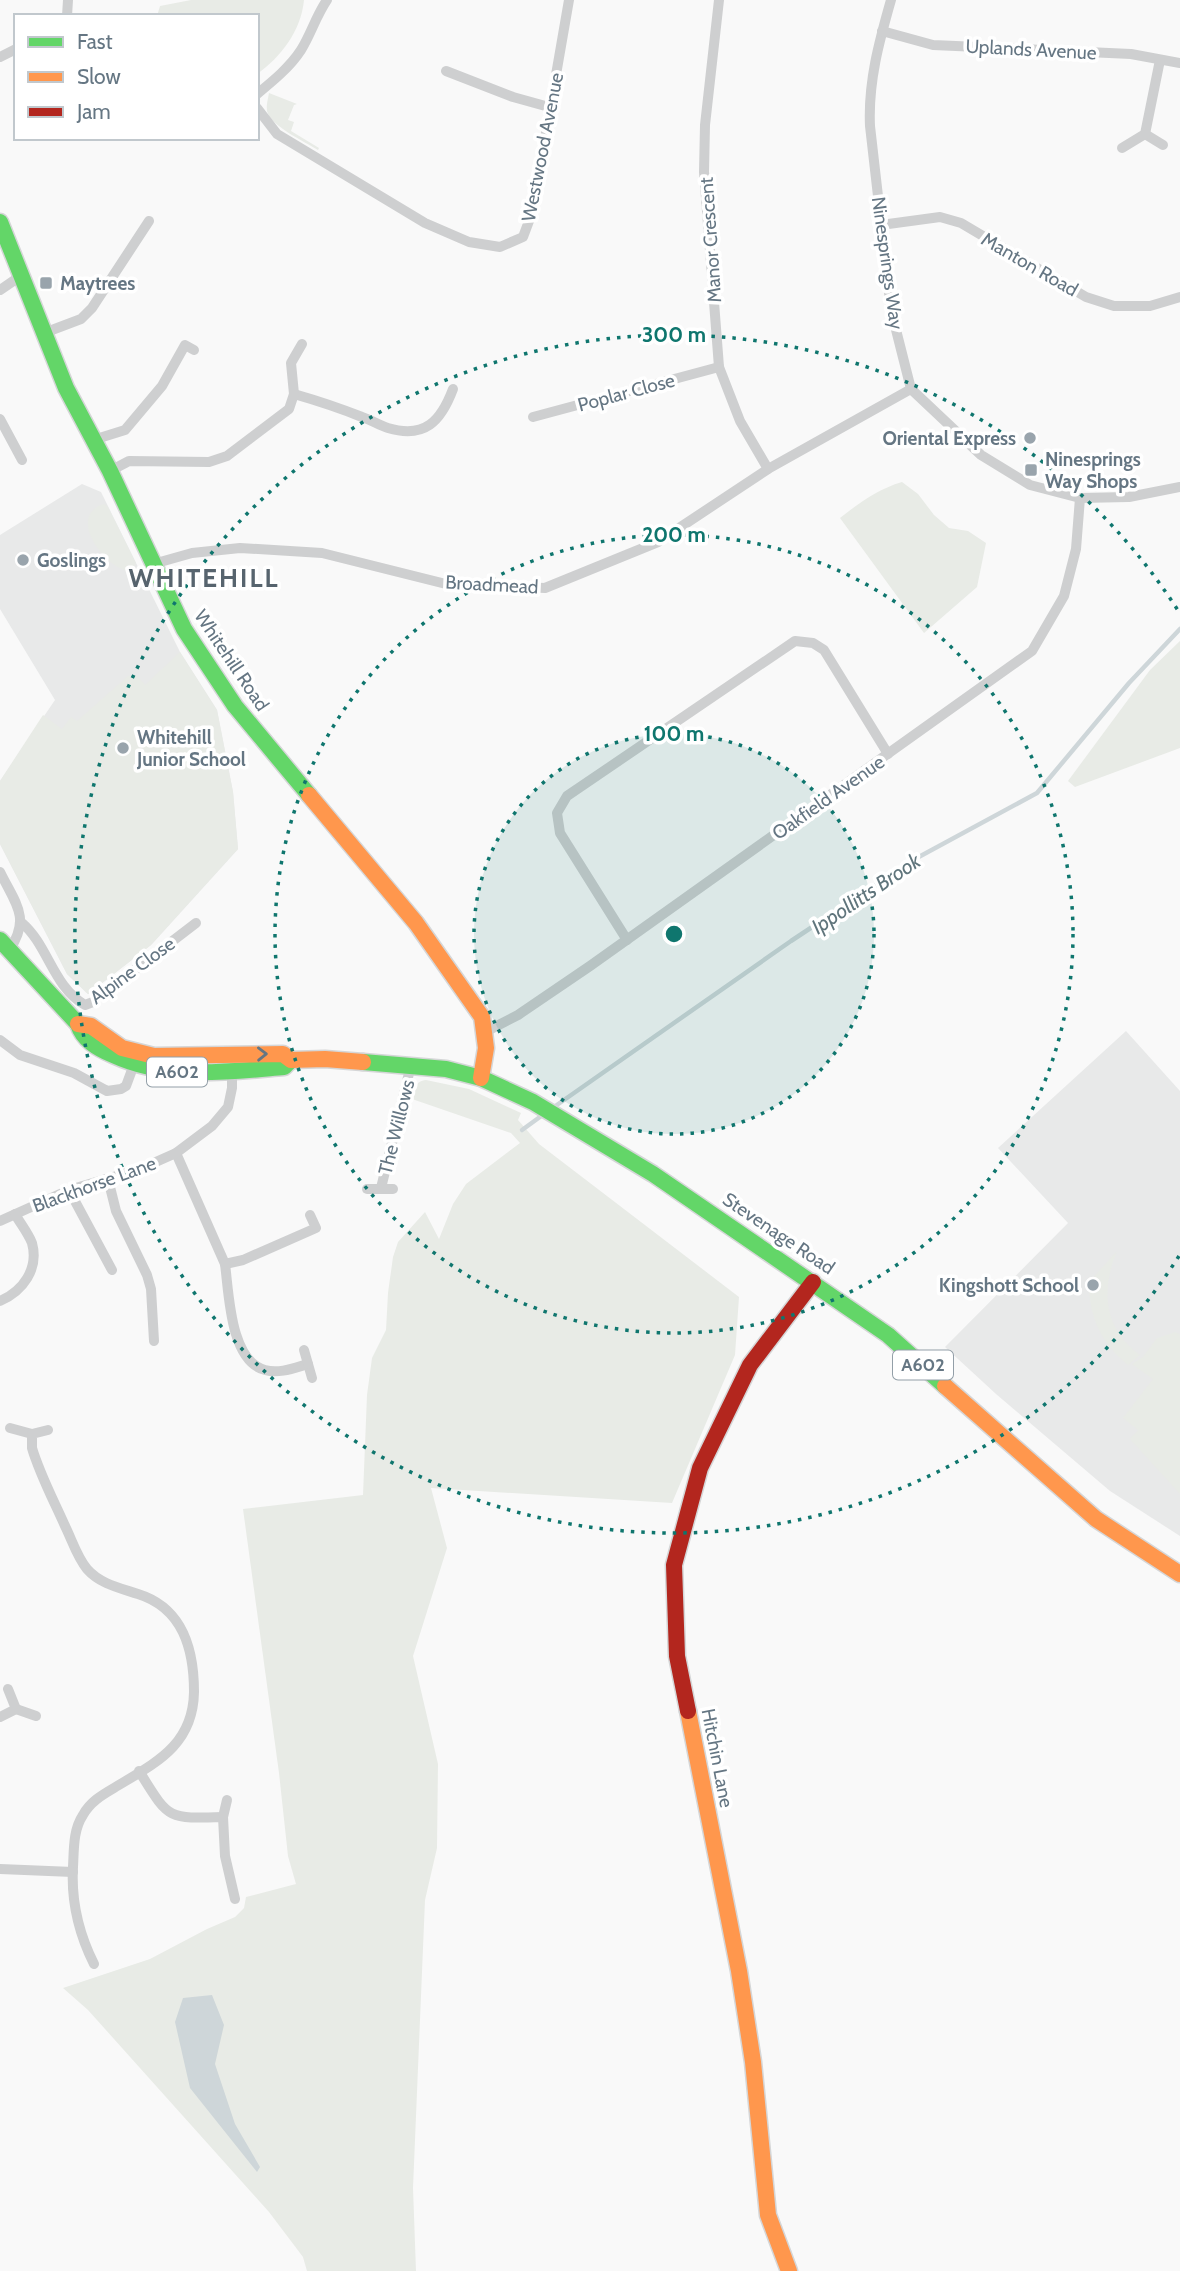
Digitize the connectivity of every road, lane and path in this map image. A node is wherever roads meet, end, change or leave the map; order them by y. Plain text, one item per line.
1 (327, 0) edge
2 (569, 0) edge
3 (719, 0) edge
4 (891, 0) edge
5 (882, 31) junction
6 (1160, 60) junction
7 (1180, 63) edge
8 (446, 71) dead end
9 (259, 92) edge
10 (549, 107) junction
11 (259, 111) edge
12 (1145, 134) junction
13 (1163, 145) dead end
14 (1122, 148) dead end
15 (149, 221) dead end
16 (0, 222) edge
17 (881, 225) junction
18 (22, 275) junction
19 (0, 290) edge
20 (1180, 297) edge
21 (44, 332) junction
22 (302, 344) dead end
23 (186, 345) dead end
24 (719, 366) junction
25 (453, 388) dead end
26 (911, 389) junction
27 (294, 394) junction
28 (533, 416) dead end
29 (0, 419) edge
30 (93, 440) junction
31 (22, 460) dead end
32 (768, 468) junction
33 (110, 471) junction
34 (1180, 488) edge
35 (1080, 498) junction
36 (153, 564) junction
37 (888, 754) junction
38 (0, 872) edge
39 (22, 923) junction
40 (195, 923) dead end
41 (627, 940) junction
42 (5, 944) edge
43 (486, 1031) junction
44 (0, 1040) edge
45 (136, 1059) junction
46 (232, 1063) junction
47 (411, 1065) junction
48 (481, 1078) junction
49 (176, 1153) junction
50 (108, 1179) junction
51 (380, 1188) junction
52 (393, 1188) dead end
53 (366, 1189) dead end
54 (69, 1190) junction
55 (15, 1214) junction
56 (310, 1215) dead end
57 (0, 1221) edge
58 (316, 1228) junction
59 (322, 1240) dead end
60 (225, 1264) junction
61 (112, 1270) dead end
62 (813, 1282) junction
63 (0, 1301) edge
64 (154, 1341) dead end
65 (304, 1350) dead end
66 (308, 1364) junction
67 (312, 1378) dead end
68 (10, 1428) dead end
69 (48, 1430) dead end
70 (32, 1434) junction
71 (1180, 1574) edge
72 (8, 1689) dead end
73 (16, 1709) junction
74 (36, 1716) dead end
75 (0, 1717) edge
76 (139, 1771) junction
77 (227, 1800) dead end
78 (223, 1817) junction
79 (0, 1869) edge
80 (73, 1872) junction
81 (236, 1899) dead end
82 (94, 1964) dead end
83 (789, 2271) edge

1 - 9 street
2 - 10 street, Westwood Avenue
3 - 24 street, Manor Crescent
4 - 5 street, Ninesprings Way
5 - 6 street, Uplands Avenue
5 - 17 street, Ninesprings Way
6 - 7 street, Uplands Avenue
6 - 12 street
8 - 10 street
10 - 11 street, Westwood Avenue
12 - 13 street
12 - 14 street
15 - 21 street
16 - 18 street, Whitehill Road
17 - 20 street, Manton Road
17 - 26 street, Ninesprings Way
18 - 19 street
18 - 21 street, Whitehill Road
21 - 30 street, Whitehill Road
22 - 27 street
23 - 30 street
24 - 28 street, Poplar Close
24 - 32 street, Manor Crescent
25 - 27 street
26 - 32 street, Broadmead
26 - 35 street
27 - 33 street
29 - 31 street
30 - 33 street, Whitehill Road
32 - 36 street, Broadmead
33 - 36 street, Whitehill Road
34 - 35 street
35 - 37 street, Oakfield Avenue
36 - 43 street, Whitehill Road
37 - 41 street, Oakfield Avenue
37 - 41 street
38 - 39 street
39 - 40 street, Alpine Close
39 - 42 street
41 - 43 street, Oakfield Avenue
42 - 45 street, Stevenage Road / A602
43 - 48 street
44 - 45 street
45 - 46 street, Stevenage Road / A602
46 - 47 street, Stevenage Road / A602
46 - 49 street, Blackhorse Lane
47 - 48 street, Stevenage Road / A602
47 - 51 street, The Willows
48 - 62 street, Stevenage Road / A602
49 - 50 street, Blackhorse Lane
49 - 60 street
50 - 54 street, Blackhorse Lane
50 - 64 street
51 - 52 street, The Willows
51 - 53 street, The Willows
54 - 55 street, Blackhorse Lane
54 - 61 street
55 - 57 street, Blackhorse Lane
55 - 63 street, Blackhorse Lane
56 - 58 street
58 - 59 street
58 - 60 street
60 - 66 street
62 - 71 street, Stevenage Road / A602
62 - 83 street, Hitchin Lane
65 - 66 street
66 - 67 street
68 - 70 street
69 - 70 street
70 - 76 street
72 - 73 street
73 - 74 street
73 - 75 street
76 - 78 street
76 - 80 street
77 - 78 street
78 - 81 street
79 - 80 street
80 - 82 street

